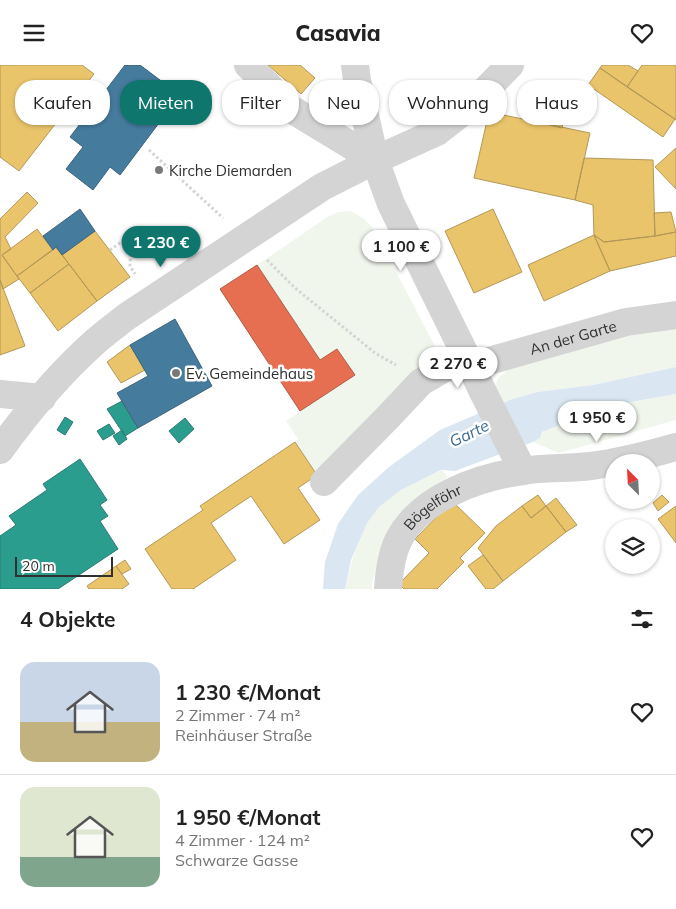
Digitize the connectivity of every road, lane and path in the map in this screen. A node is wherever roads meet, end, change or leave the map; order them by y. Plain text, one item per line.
1 (248, 65) edge
2 (355, 65) edge
3 (510, 65) edge
4 (149, 150) dead end
5 (375, 160) junction
6 (246, 238) junction
7 (110, 250) dead end
8 (134, 272) dead end
9 (676, 315) edge
10 (469, 361) junction
11 (421, 382) junction
12 (0, 394) edge
13 (42, 398) junction
14 (676, 447) edge
15 (0, 450) edge
16 (517, 460) junction
17 (324, 482) dead end
18 (388, 589) edge

1 - 5 street
2 - 5 street
3 - 5 street
4 - 6 path
5 - 6 street
5 - 10 street
6 - 11 path
6 - 13 street
7 - 8 path
9 - 10 street, An der Garte
10 - 11 street, An der Garte
10 - 16 street
11 - 17 street, An der Garte
12 - 13 street
13 - 15 street
14 - 16 street, Bögelföhr
16 - 18 street, Bögelföhr

